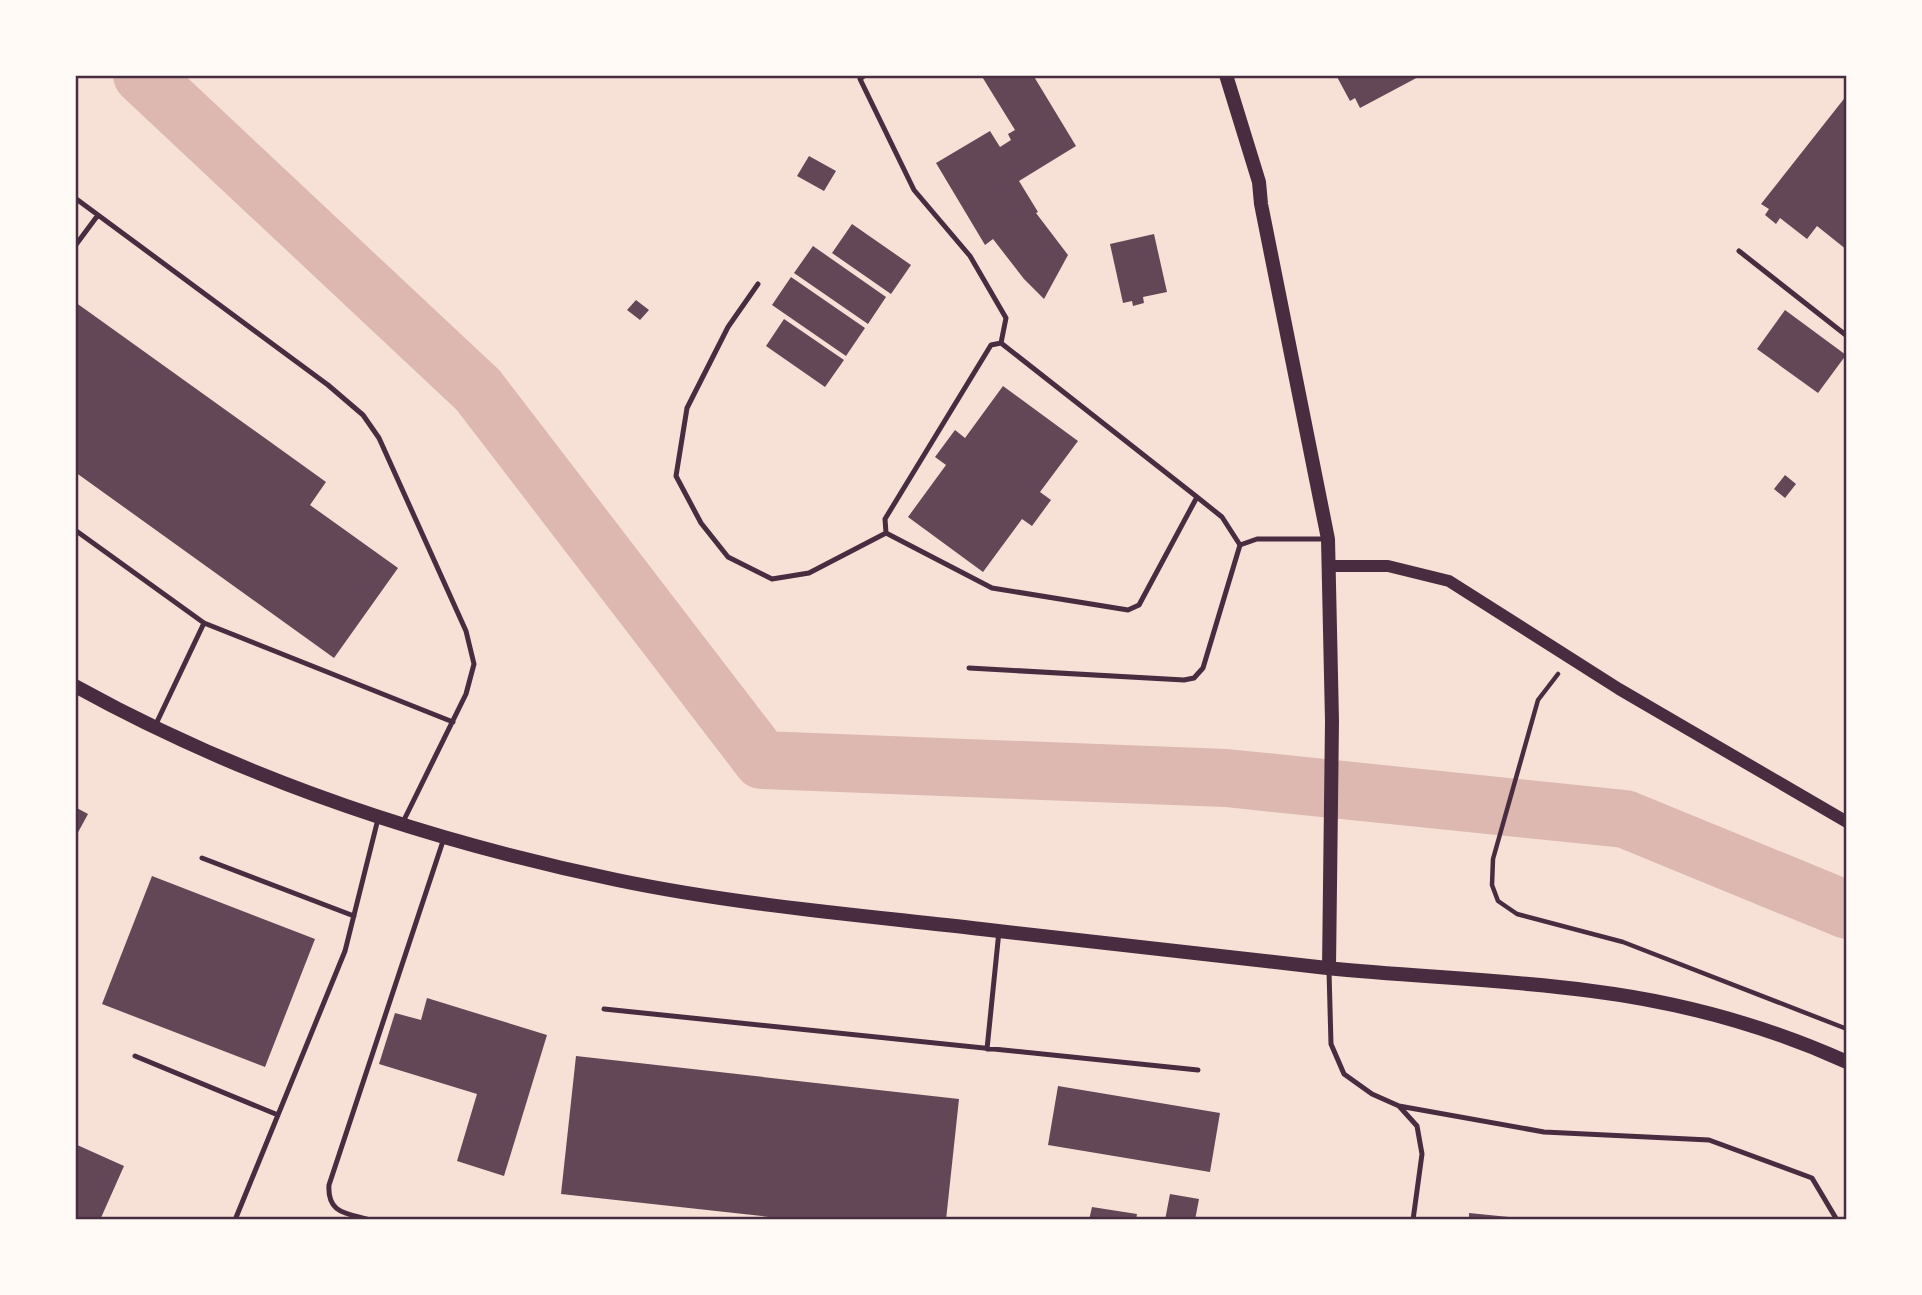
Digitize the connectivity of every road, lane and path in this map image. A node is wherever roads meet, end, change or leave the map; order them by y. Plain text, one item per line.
1 (866, 75) edge
2 (1226, 75) edge
3 (75, 198) edge
4 (99, 215) junction
5 (75, 246) edge
6 (1739, 251) dead end
7 (758, 284) dead end
8 (1847, 336) edge
9 (1001, 344) junction
10 (1198, 497) junction
11 (75, 530) edge
12 (886, 533) junction
13 (1328, 540) junction
14 (1240, 545) junction
15 (1328, 566) junction
16 (204, 623) junction
17 (969, 668) dead end
18 (75, 686) edge
19 (1533, 719) dead end
20 (453, 722) junction
21 (155, 726) junction
22 (379, 816) junction
23 (1847, 822) edge
24 (402, 824) junction
25 (444, 838) junction
26 (202, 858) dead end
27 (354, 916) junction
28 (999, 931) junction
29 (1329, 968) junction
30 (604, 1009) dead end
31 (1847, 1029) edge
32 (987, 1049) junction
33 (135, 1056) dead end
34 (1847, 1062) edge
35 (1198, 1070) dead end
36 (1399, 1106) junction
37 (278, 1115) junction
38 (234, 1220) edge
39 (370, 1220) edge
40 (1413, 1220) edge
41 (1837, 1220) edge

1 - 9 lane
2 - 13 main road
3 - 4 lane
4 - 5 lane
4 - 20 lane
6 - 8 lane
7 - 12 lane
9 - 10 lane
9 - 12 lane
10 - 12 lane
10 - 14 lane
11 - 16 lane
13 - 14 lane
13 - 15 main road
14 - 17 lane
15 - 23 street
15 - 29 main road
16 - 20 lane
16 - 21 lane
18 - 21 main road
19 - 31 path
20 - 24 lane
21 - 22 main road
22 - 24 main road
22 - 27 lane
24 - 25 main road
25 - 28 main road
25 - 39 lane
26 - 27 lane
27 - 37 lane
28 - 29 main road
28 - 32 lane
29 - 34 main road
29 - 36 lane
30 - 32 lane
32 - 35 lane
33 - 37 lane
36 - 40 lane
36 - 41 lane
37 - 38 lane

